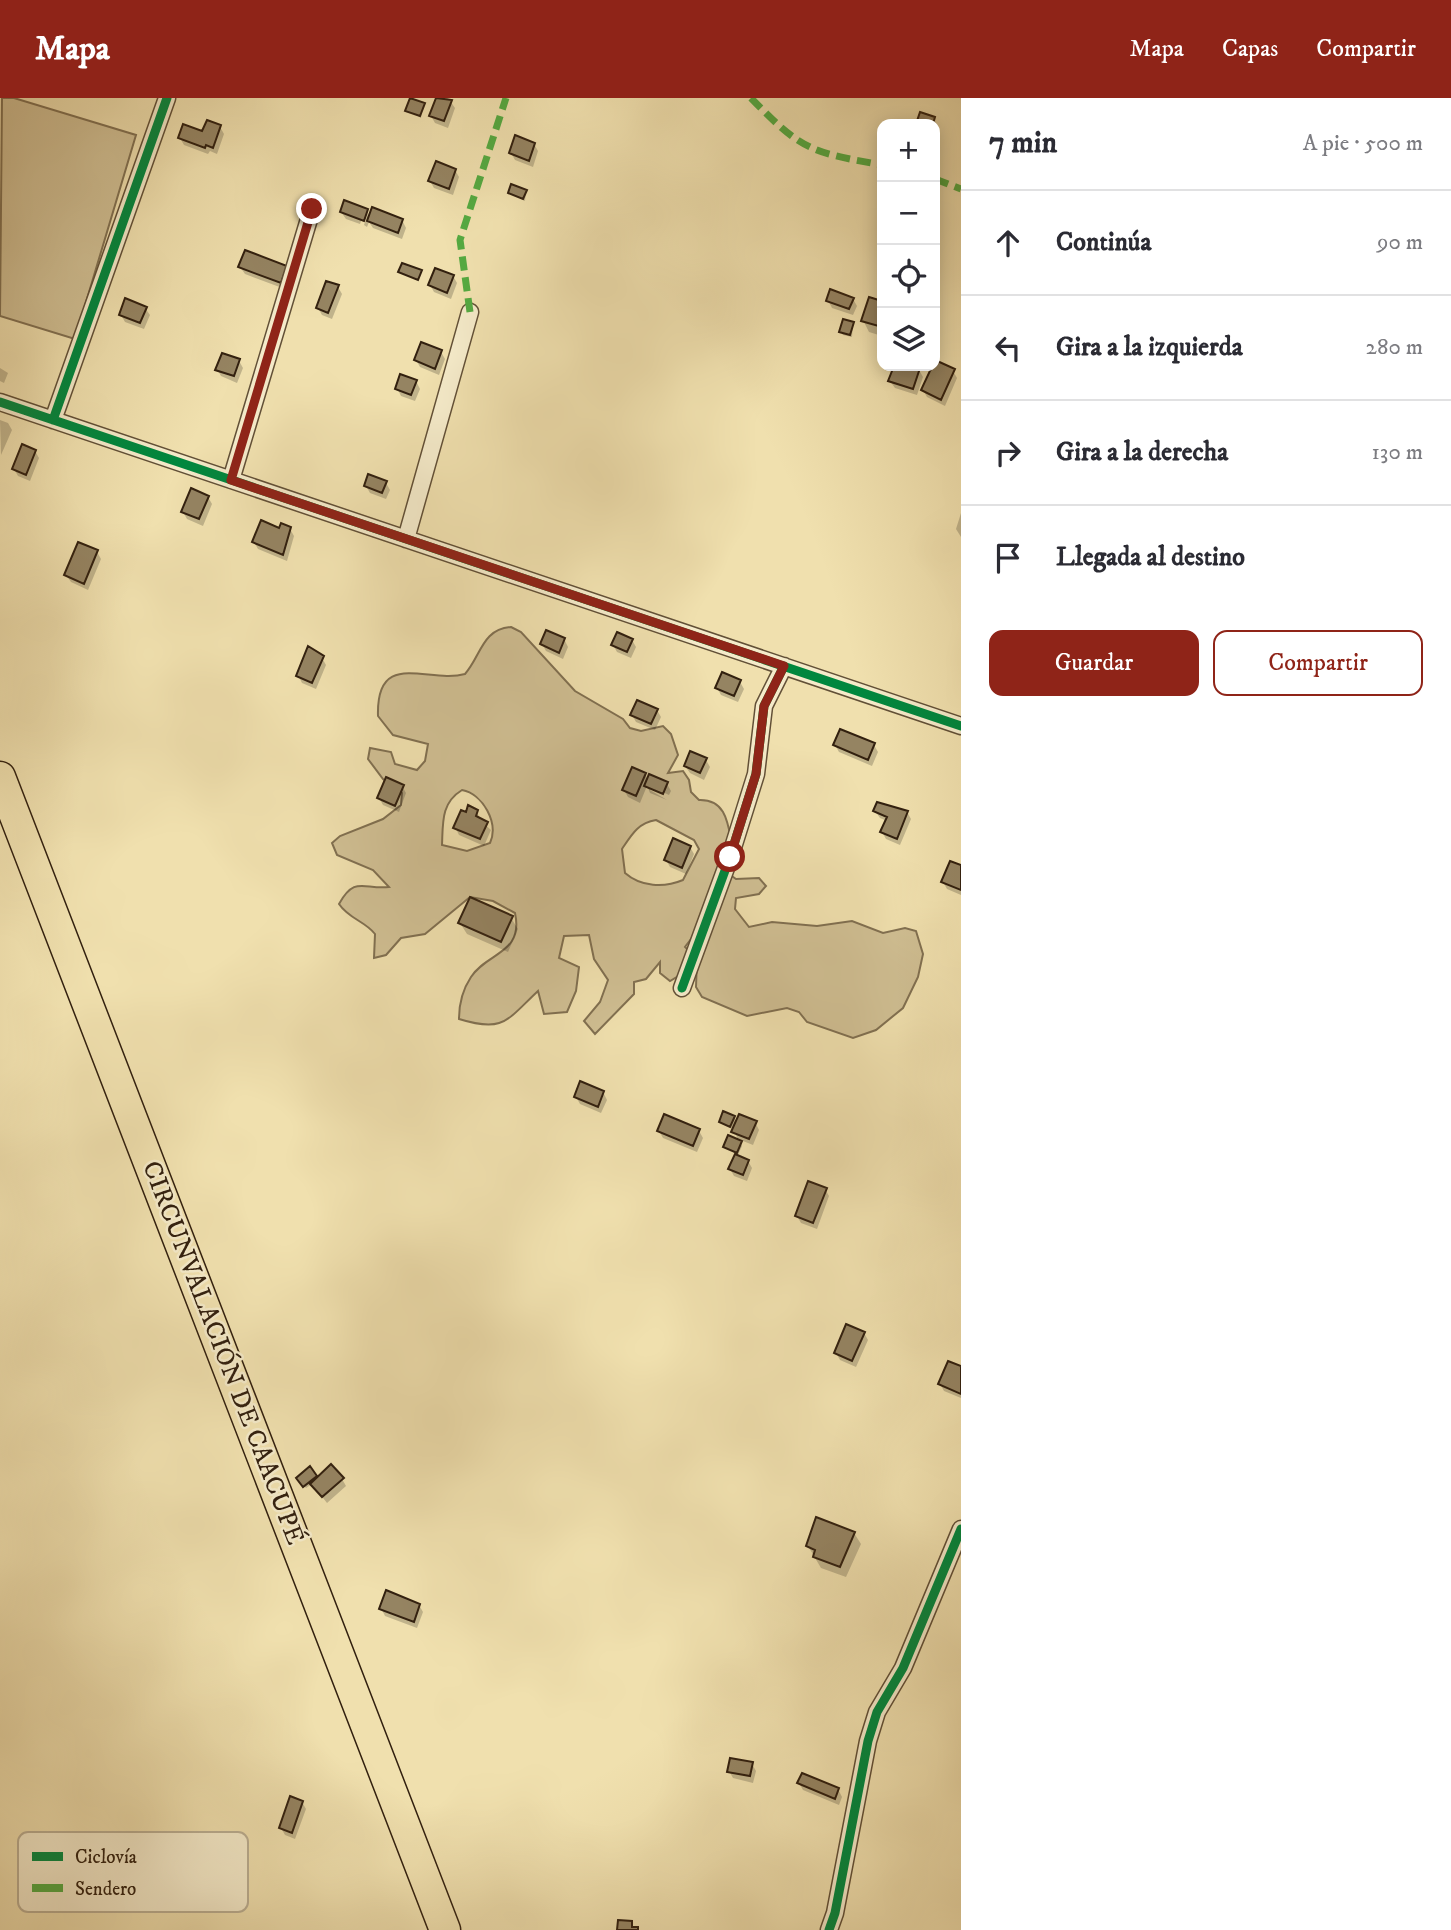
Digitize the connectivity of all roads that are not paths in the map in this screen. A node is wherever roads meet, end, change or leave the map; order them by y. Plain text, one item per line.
1 (167, 98) edge
2 (312, 209) dead end
3 (470, 313) dead end
4 (0, 402) edge
5 (53, 420) junction
6 (231, 480) junction
7 (406, 539) junction
8 (784, 666) junction
9 (961, 726) edge
10 (0, 777) edge
11 (0, 828) edge
12 (682, 988) dead end
13 (961, 1529) edge
14 (426, 1930) edge
15 (445, 1930) edge
16 (829, 1930) edge

1 - 5 street
2 - 6 street
3 - 7 street
4 - 5 street
5 - 6 street
6 - 7 street
7 - 8 street
8 - 9 street
8 - 12 street
10 - 15 highway, CIRCUNVALACIÓN DE CAACUPÉ
11 - 14 highway, CIRCUNVALACIÓN DE CAACUPÉ
13 - 16 street

